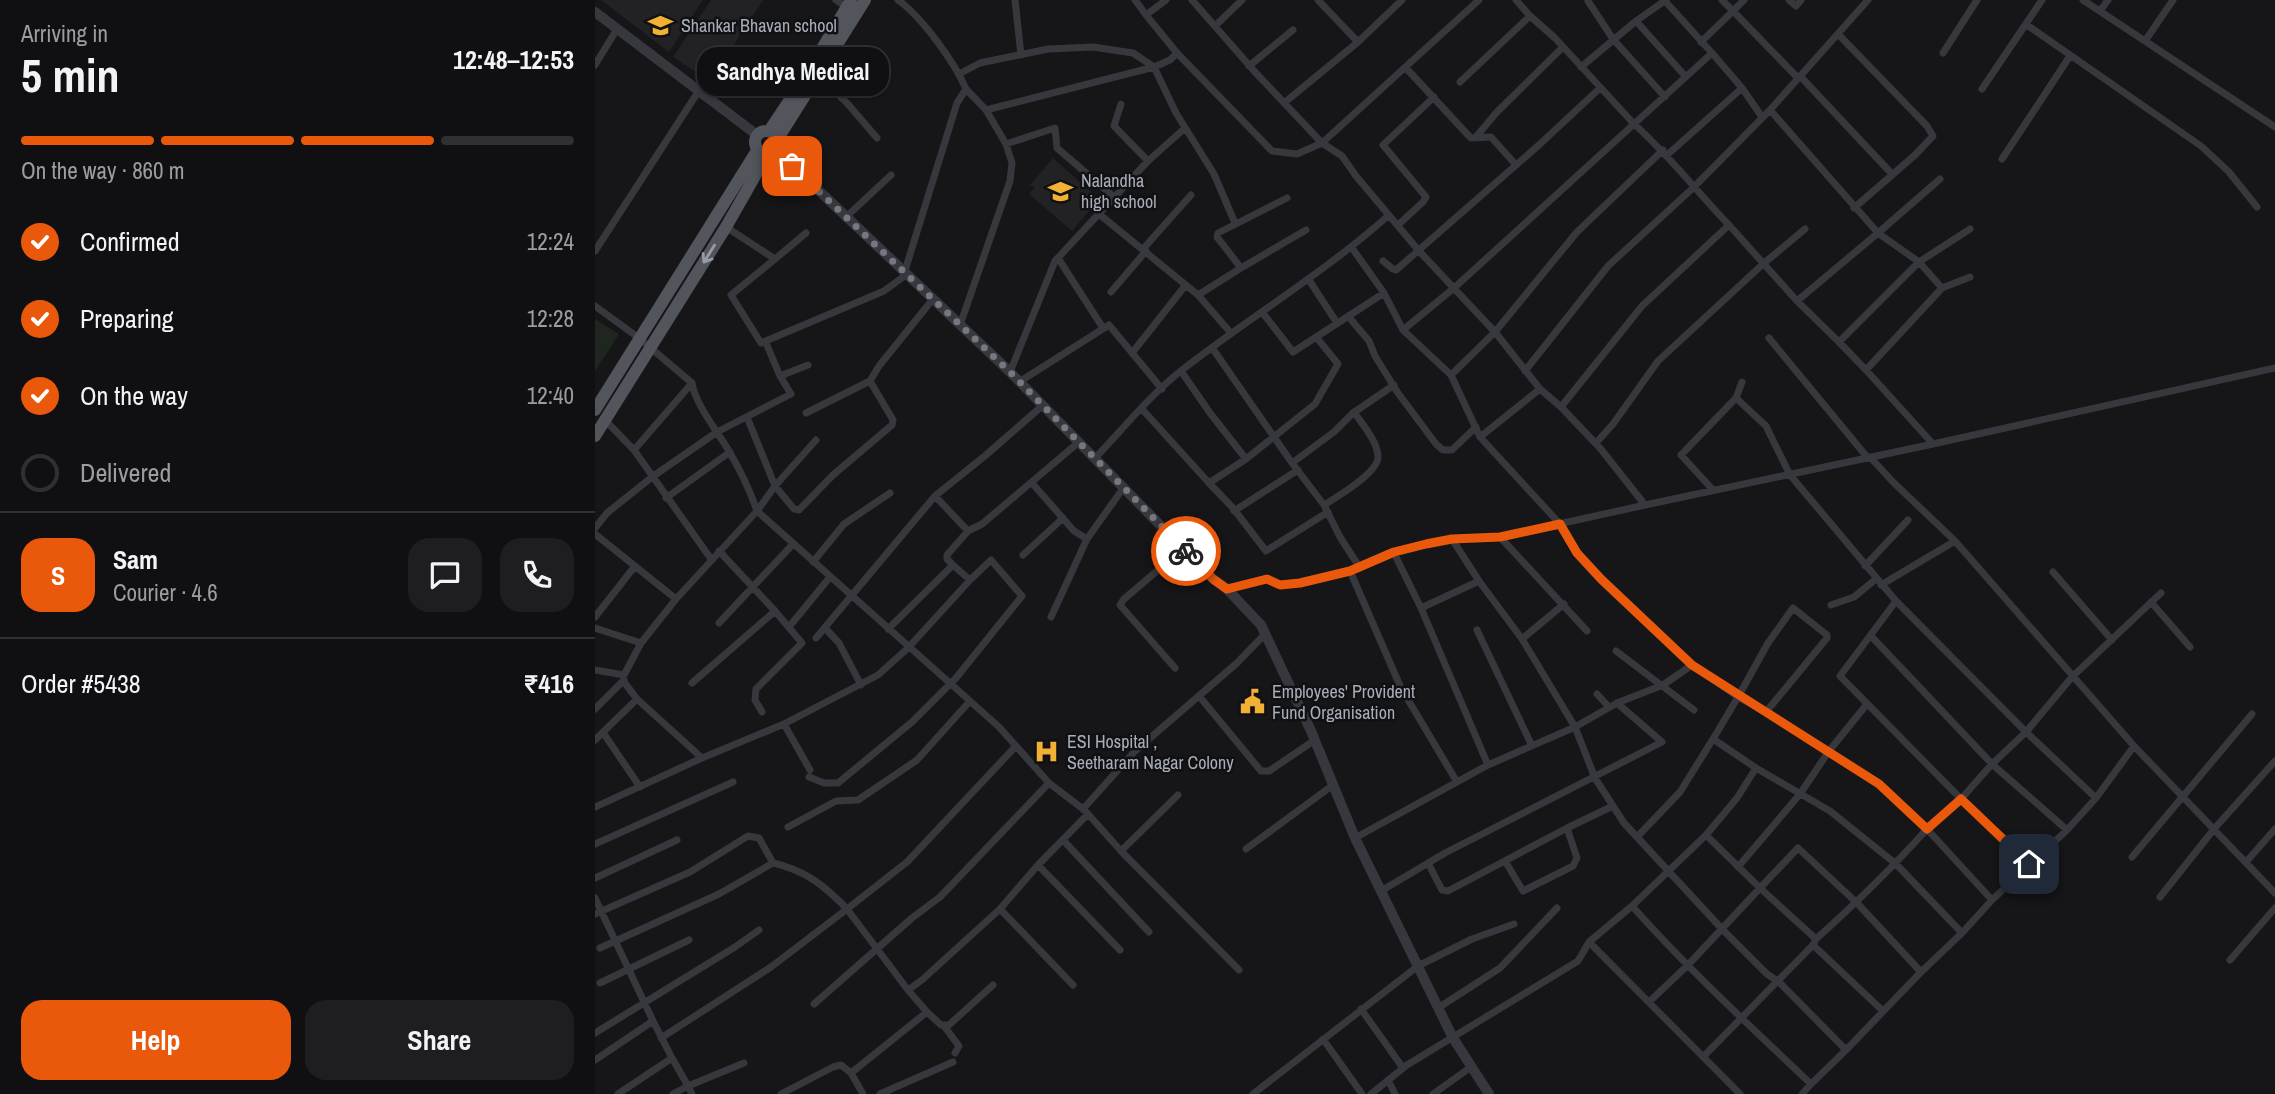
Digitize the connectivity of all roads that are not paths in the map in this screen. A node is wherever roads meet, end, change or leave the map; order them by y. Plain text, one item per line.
1 (865, 0) edge
2 (898, 0) edge
3 (1014, 0) edge
4 (1135, 0) edge
5 (1166, 0) edge
6 (1192, 0) edge
7 (1242, 0) edge
8 (1402, 0) edge
9 (1479, 0) edge
10 (1516, 0) edge
11 (1588, 0) edge
12 (1665, 0) edge
13 (1722, 0) edge
14 (1744, 0) edge
15 (1789, 0) edge
16 (1801, 0) edge
17 (1868, 0) edge
18 (1977, 0) edge
19 (2042, 0) edge
20 (2083, 0) edge
21 (2108, 0) edge
22 (2173, 0) edge
23 (844, 2) edge
24 (1324, 2) edge
25 (1733, 11) junction
26 (2100, 11) junction
27 (595, 12) edge
28 (1146, 15) junction
29 (1530, 16) junction
30 (1636, 21) junction
31 (2027, 25) junction
32 (1215, 26) junction
33 (617, 29) junction
34 (1293, 30) dead end
35 (1839, 34) junction
36 (1613, 39) junction
37 (1358, 41) junction
38 (2145, 41) junction
39 (1701, 42) junction
40 (1563, 47) junction
41 (1177, 53) junction
42 (1943, 53) dead end
43 (1712, 54) junction
44 (1021, 55) junction
45 (2070, 56) junction
46 (595, 65) edge
47 (1249, 66) junction
48 (1581, 66) junction
49 (1154, 67) junction
50 (1406, 68) junction
51 (959, 74) junction
52 (818, 76) junction
53 (1686, 77) junction
54 (1799, 77) junction
55 (1460, 82) dead end
56 (1600, 88) junction
57 (1742, 88) junction
58 (966, 89) junction
59 (1982, 89) dead end
60 (698, 92) junction
61 (1434, 97) junction
62 (1665, 97) junction
63 (1284, 103) junction
64 (1121, 104) dead end
65 (986, 110) junction
66 (1770, 110) junction
67 (1762, 117) junction
68 (1634, 124) junction
69 (2275, 127) edge
70 (1185, 128) junction
71 (877, 138) dead end
72 (1475, 138) junction
73 (767, 143) junction
74 (1322, 143) junction
75 (1006, 144) junction
76 (1665, 153) junction
77 (2002, 159) dead end
78 (1148, 161) junction
79 (1516, 165) junction
80 (1892, 174) junction
81 (891, 175) dead end
82 (1940, 179) dead end
83 (1693, 188) junction
84 (1191, 195) dead end
85 (1114, 197) junction
86 (1287, 198) dead end
87 (2257, 207) dead end
88 (1854, 208) junction
89 (1098, 214) junction
90 (1389, 215) junction
91 (845, 218) junction
92 (1235, 223) junction
93 (1398, 225) junction
94 (1729, 225) junction
95 (726, 228) junction
96 (1805, 229) dead end
97 (1970, 229) dead end
98 (1305, 230) dead end
99 (806, 233) dead end
100 (1878, 233) junction
101 (1352, 248) junction
102 (1144, 250) junction
103 (595, 251) edge
104 (1419, 251) junction
105 (1058, 258) junction
106 (775, 259) junction
107 (1383, 261) dead end
108 (1919, 262) junction
109 (1763, 264) junction
110 (1241, 268) junction
111 (906, 272) junction
112 (1970, 277) dead end
113 (1309, 280) junction
114 (1185, 286) junction
115 (1454, 288) junction
116 (1942, 288) junction
117 (1111, 292) dead end
118 (1384, 293) junction
119 (1198, 295) junction
120 (933, 299) junction
121 (1797, 301) junction
122 (595, 306) edge
123 (1262, 312) junction
124 (1348, 316) junction
125 (1337, 323) junction
126 (960, 325) junction
127 (1103, 328) junction
128 (1403, 330) junction
129 (1230, 332) junction
130 (1495, 332) junction
131 (639, 338) junction
132 (1317, 338) junction
133 (1769, 338) dead end
134 (766, 342) junction
135 (1839, 342) junction
136 (650, 348) junction
137 (1213, 349) junction
138 (1131, 351) junction
139 (808, 365) dead end
140 (2275, 368) edge
141 (1866, 370) junction
142 (1181, 371) junction
143 (1525, 371) junction
144 (1010, 372) junction
145 (1451, 375) junction
146 (780, 376) junction
147 (870, 381) junction
148 (1019, 382) junction
149 (1742, 382) dead end
150 (692, 383) junction
151 (1394, 385) junction
152 (1162, 389) junction
153 (1540, 389) junction
154 (1736, 398) junction
155 (1042, 406) junction
156 (1561, 407) junction
157 (1142, 409) junction
158 (595, 410) edge
159 (1354, 412) junction
160 (806, 413) dead end
161 (747, 416) junction
162 (605, 420) junction
163 (1476, 427) junction
164 (717, 432) junction
165 (595, 436) edge
166 (1481, 436) junction
167 (1274, 438) junction
168 (817, 440) dead end
169 (1079, 442) junction
170 (1595, 443) junction
171 (1933, 444) junction
172 (634, 450) junction
173 (730, 452) junction
174 (1869, 457) junction
175 (1095, 458) junction
176 (1246, 459) junction
177 (1292, 463) junction
178 (1298, 470) junction
179 (1790, 475) junction
180 (652, 477) junction
181 (1032, 482) junction
182 (1209, 483) junction
183 (775, 486) junction
184 (1124, 487) junction
185 (1713, 490) junction
186 (890, 493) dead end
187 (935, 496) junction
188 (666, 498) junction
189 (1644, 505) junction
190 (1326, 509) junction
191 (757, 511) junction
192 (1234, 511) junction
193 (1063, 518) junction
194 (1908, 520) dead end
195 (1560, 524) junction
196 (595, 528) edge
197 (968, 531) junction
198 (595, 534) edge
199 (1500, 537) junction
200 (1087, 539) junction
201 (1452, 539) junction
202 (1955, 541) junction
203 (793, 544) junction
204 (1184, 548) junction
205 (719, 551) junction
206 (1394, 552) junction
207 (1023, 555) dead end
208 (711, 559) junction
209 (813, 562) junction
210 (953, 565) junction
211 (635, 566) junction
212 (1864, 566) junction
213 (1360, 568) junction
214 (1350, 571) junction
215 (2053, 572) dead end
216 (830, 577) junction
217 (970, 580) junction
218 (1479, 581) junction
219 (1878, 582) junction
220 (752, 588) junction
221 (1227, 589) junction
222 (2161, 593) dead end
223 (851, 597) junction
224 (675, 599) junction
225 (1896, 601) junction
226 (2151, 602) junction
227 (1564, 604) junction
228 (1831, 605) dead end
229 (1421, 608) junction
230 (775, 611) junction
231 (595, 617) edge
232 (1051, 617) dead end
233 (719, 623) dead end
234 (789, 627) junction
235 (595, 628) edge
236 (825, 628) junction
237 (888, 629) junction
238 (1477, 631) dead end
239 (1587, 631) dead end
240 (1265, 634) junction
241 (1871, 636) junction
242 (816, 638) dead end
243 (1522, 639) junction
244 (2112, 640) junction
245 (641, 643) junction
246 (2190, 647) dead end
247 (908, 648) junction
248 (1616, 651) dead end
249 (1692, 665) junction
250 (1175, 668) dead end
251 (595, 670) edge
252 (2073, 677) junction
253 (624, 679) junction
254 (692, 683) dead end
255 (861, 685) junction
256 (949, 685) junction
257 (1663, 685) junction
258 (1597, 694) dead end
259 (1199, 696) junction
260 (1738, 697) junction
261 (637, 699) junction
262 (971, 702) junction
263 (1867, 704) junction
264 (1613, 705) junction
265 (595, 709) edge
266 (1694, 709) dead end
267 (762, 712) dead end
268 (1766, 712) junction
269 (2252, 714) dead end
270 (784, 724) junction
271 (1574, 727) junction
272 (2026, 732) junction
273 (604, 734) junction
274 (1713, 739) junction
275 (595, 740) edge
276 (1315, 740) junction
277 (1016, 746) junction
278 (1532, 746) junction
279 (2134, 746) junction
280 (1829, 751) junction
281 (702, 758) junction
282 (2275, 761) edge
283 (1992, 764) junction
284 (1488, 765) junction
285 (1756, 768) junction
286 (1595, 778) junction
287 (733, 782) dead end
288 (1457, 782) junction
289 (1049, 783) junction
290 (1333, 785) junction
291 (640, 787) junction
292 (1800, 794) junction
293 (1178, 795) dead end
294 (2183, 797) junction
295 (2096, 798) junction
296 (1961, 799) junction
297 (1613, 806) junction
298 (595, 807) edge
299 (1085, 811) junction
300 (788, 827) dead end
301 (1567, 828) junction
302 (1927, 829) junction
303 (2214, 829) junction
304 (2275, 829) edge
305 (2067, 830) junction
306 (1706, 835) junction
307 (1637, 837) junction
308 (1355, 838) junction
309 (677, 840) dead end
310 (1063, 840) junction
311 (595, 844) edge
312 (1246, 849) dead end
313 (1121, 850) junction
314 (2131, 857) dead end
315 (1505, 861) junction
316 (2246, 862) junction
317 (773, 863) junction
318 (1428, 863) junction
319 (1896, 864) junction
320 (2029, 864) junction
321 (1038, 865) junction
322 (1738, 867) junction
323 (1668, 872) junction
324 (595, 878) edge
325 (1760, 888) junction
326 (1381, 891) junction
327 (2275, 893) edge
328 (2160, 897) dead end
329 (595, 898) edge
330 (1992, 900) junction
331 (1857, 903) junction
332 (1632, 906) junction
333 (1557, 908) dead end
334 (2275, 908) edge
335 (847, 909) junction
336 (1000, 909) junction
337 (598, 913) edge
338 (1514, 924) dead end
339 (1722, 929) junction
340 (759, 930) dead end
341 (1149, 932) dead end
342 (1962, 933) junction
343 (689, 940) dead end
344 (614, 942) junction
345 (1589, 942) junction
346 (1814, 942) junction
347 (600, 948) dead end
348 (879, 949) junction
349 (1120, 950) dead end
350 (2230, 960) dead end
351 (1688, 965) junction
352 (1417, 966) junction
353 (628, 969) junction
354 (1239, 970) dead end
355 (1921, 972) junction
356 (1779, 982) junction
357 (600, 983) dead end
358 (993, 985) dead end
359 (1073, 985) dead end
360 (908, 990) junction
361 (1649, 1002) junction
362 (643, 1003) junction
363 (814, 1004) dead end
364 (1439, 1008) junction
365 (1361, 1009) junction
366 (1883, 1011) junction
367 (927, 1012) junction
368 (1741, 1017) junction
369 (653, 1021) junction
370 (944, 1026) junction
371 (595, 1033) edge
372 (661, 1038) junction
373 (1453, 1038) junction
374 (1323, 1040) junction
375 (1846, 1050) junction
376 (955, 1053) dead end
377 (1703, 1057) junction
378 (672, 1058) junction
379 (595, 1060) edge
380 (953, 1062) dead end
381 (744, 1063) dead end
382 (1471, 1067) junction
383 (1403, 1068) junction
384 (851, 1073) junction
385 (1388, 1080) junction
386 (1811, 1084) junction
387 (690, 1090) edge
388 (618, 1094) edge
389 (673, 1094) edge
390 (782, 1094) edge
391 (863, 1094) edge
392 (880, 1094) edge
393 (1252, 1094) edge
394 (1362, 1094) edge
395 (1371, 1094) edge
396 (1395, 1094) edge
397 (1433, 1094) edge
398 (1489, 1094) edge
399 (1740, 1094) edge
400 (1803, 1094) edge

1 - 52 main road
2 - 51 street
3 - 44 street
4 - 28 street
5 - 28 street
6 - 32 street
7 - 32 street
8 - 37 street
9 - 50 street
10 - 29 street
11 - 36 street
12 - 30 street
12 - 39 street
13 - 25 street
14 - 25 street
15 - 16 street
17 - 35 street
18 - 42 street
19 - 31 street
20 - 26 street
21 - 26 street
22 - 38 street
23 - 73 main road
24 - 37 street
25 - 39 street
25 - 54 street
26 - 38 street
27 - 33 street
28 - 41 street
29 - 40 street
29 - 55 street
30 - 36 street
30 - 53 street
31 - 45 street
31 - 59 street
32 - 47 street
33 - 46 street
33 - 60 street
34 - 47 street
35 - 54 street
35 - 80 street
36 - 48 street
36 - 62 street
37 - 63 street
38 - 69 street
39 - 43 street
40 - 48 street
40 - 72 street
41 - 49 street
41 - 74 street
43 - 53 street
43 - 57 street
44 - 49 street
44 - 51 street
45 - 77 street
45 - 87 street
47 - 63 street
48 - 56 street
49 - 65 street
49 - 70 street
50 - 61 street
50 - 74 street
51 - 58 street
52 - 71 street
52 - 73 main road
53 - 62 street
54 - 66 street
54 - 80 street
56 - 68 street
56 - 79 street
57 - 67 street
57 - 76 street
58 - 65 street
58 - 111 street
60 - 73 street
60 - 103 street
61 - 72 street
61 - 93 street
62 - 68 street
63 - 74 street
64 - 78 street
65 - 75 street
66 - 67 street
66 - 88 street
67 - 83 street
68 - 76 street
68 - 115 street
70 - 78 street
70 - 92 street
72 - 79 street
73 - 91 street
73 - 95 main road
73 - 131 main road
74 - 90 street
75 - 85 street
75 - 126 street
76 - 83 street
76 - 130 street
78 - 85 street
79 - 104 street
80 - 88 street
81 - 91 street
82 - 100 street
83 - 94 street
83 - 143 street
84 - 102 street
85 - 89 street
86 - 92 street
88 - 100 street
89 - 102 street
89 - 105 street
90 - 93 street
90 - 101 street
91 - 111 street
92 - 110 street
93 - 104 street
94 - 109 street
94 - 156 street
95 - 106 street
95 -> 136 main road
96 - 109 street
97 - 108 street
98 - 110 street
99 - 106 street
100 - 108 street
100 - 121 street
101 - 113 street
101 - 118 street
102 - 114 street
102 - 117 street
104 - 107 street
104 - 115 street
105 - 127 street
105 - 144 street
106 - 134 street
108 - 116 street
108 - 135 street
109 - 121 street
109 - 170 street
110 - 119 street
111 - 120 street
111 - 134 street
112 - 116 street
113 - 123 street
113 - 125 street
114 - 119 street
114 - 138 street
115 - 128 street
115 - 130 street
116 - 141 street
118 - 124 street
118 - 128 street
119 - 129 street
120 - 126 street
120 - 147 street
121 - 135 street
122 - 131 street
123 - 129 street
123 - 132 street
124 - 125 street
124 - 151 street
125 - 132 street
126 - 144 street
127 - 138 street
127 - 148 street
128 - 145 street
129 - 137 street
130 - 143 street
130 - 145 street
131 - 136 street
131 - 158 main road
132 - 167 street
133 - 174 street
134 - 146 street
135 - 141 street
136 - 150 street
136 - 162 main road
137 - 142 street
137 - 167 street
138 - 152 street
139 - 146 street
140 - 171 street
141 - 171 street
142 - 152 street
142 - 176 street
143 - 153 street
144 - 148 street
145 - 163 street
146 - 161 street
147 - 160 street
147 - 183 street
148 - 155 street
149 - 154 street
150 - 164 street
150 - 172 street
151 - 159 street
151 - 163 street
152 - 157 street
153 - 156 street
153 - 166 street
154 - 179 street
154 - 185 street
155 - 169 street
155 - 187 street
156 - 170 street
157 - 175 street
157 - 182 street
159 - 177 street
159 - 190 street
161 - 164 street
161 - 183 street
162 - 165 main road
162 - 172 street
163 - 166 street
164 - 173 street
164 - 180 street
166 - 195 street
167 - 176 street
167 - 177 street
168 - 183 street
169 - 175 street
169 - 181 street
170 - 189 street
171 - 174 street
172 - 180 street
173 - 188 street
173 - 191 street
174 - 179 street
174 - 202 street
175 - 184 street
176 - 182 street
177 - 178 street
178 - 190 street
178 - 192 street
179 - 185 street
179 - 212 street
180 - 188 street
180 - 196 street
181 - 193 street
181 - 197 street
182 - 192 street
183 - 191 street
184 - 200 street
184 - 204 street
185 - 189 street
186 - 209 street
187 - 197 street
187 - 223 street
188 - 208 street
189 - 195 street
190 - 192 street
190 - 213 street
191 - 203 street
191 - 205 street
193 - 200 street
193 - 207 street
194 - 212 street
195 - 199 street
195 - 249 street
197 - 210 street
198 - 211 street
199 - 201 street
199 - 227 street
200 - 232 street
201 - 206 street
201 - 218 street
202 - 219 street
202 - 252 street
203 - 209 street
203 - 220 street
204 - 221 street
204 - 250 street
205 - 208 street
205 - 220 street
206 - 213 street
206 - 229 street
208 - 224 street
209 - 216 street
210 - 217 street
210 - 237 street
211 - 224 street
211 - 231 street
212 - 219 street
213 - 214 street
214 - 221 street
214 - 288 street
215 - 244 street
216 - 223 street
216 - 234 street
217 - 247 street
217 - 256 street
218 - 229 street
218 - 243 street
219 - 225 street
219 - 228 street
220 - 230 street
220 - 233 street
221 - 240 street
222 - 226 street
223 - 236 street
223 - 237 street
224 - 245 street
225 - 241 street
225 - 272 street
226 - 244 street
226 - 246 street
227 - 239 street
227 - 243 street
229 - 284 street
230 - 234 street
230 - 254 street
234 - 267 street
235 - 245 street
236 - 242 street
236 - 255 street
237 - 247 street
238 - 278 street
240 - 259 street
240 - 276 street
241 - 263 street
241 - 283 street
243 - 271 street
244 - 252 street
245 - 253 street
247 - 255 street
247 - 256 street
248 - 257 street
249 - 257 street
249 - 260 street
251 - 253 street
252 - 272 street
252 - 279 street
253 - 261 street
253 - 265 street
255 - 270 street
256 - 262 street
256 - 270 street
257 - 264 street
257 - 266 street
258 - 264 street
259 - 276 street
259 - 299 street
260 - 268 street
260 - 268 street
260 - 274 street
261 - 273 street
261 - 281 street
262 - 277 street
262 - 300 street
263 - 280 street
263 - 296 street
264 - 271 street
264 - 286 street
268 - 280 street
269 - 294 street
270 - 281 street
271 - 278 street
271 - 286 street
272 - 283 street
272 - 295 street
273 - 275 street
273 - 291 street
274 - 285 street
274 - 307 street
276 - 290 street
277 - 289 street
277 - 335 street
278 - 284 street
279 - 294 street
279 - 295 street
280 - 292 street
280 - 302 street
281 - 291 street
282 - 303 street
283 - 296 street
283 - 305 street
284 - 288 street
285 - 292 street
285 - 306 street
286 - 297 street
286 - 318 street
287 - 311 street
288 - 308 street
289 - 299 street
289 - 348 street
290 - 308 street
290 - 312 street
291 - 298 street
292 - 319 street
292 - 322 street
293 - 313 street
294 - 303 street
294 - 314 street
295 - 305 street
296 - 302 street
296 - 320 street
297 - 301 street
297 - 307 street
299 - 310 street
299 - 313 street
301 - 315 street
301 - 315 street
302 - 319 street
302 - 330 street
303 - 316 street
303 - 328 street
304 - 316 street
305 - 320 street
306 - 322 street
306 - 323 street
307 - 323 street
308 - 326 street
309 - 324 street
310 - 321 street
310 - 341 street
313 - 354 street
315 - 318 street
316 - 327 street
317 - 335 street
317 - 337 street
317 - 344 street
318 - 326 street
319 - 331 street
319 - 342 street
320 - 330 street
321 - 336 street
321 - 349 street
322 - 325 street
323 - 332 street
323 - 339 street
325 - 331 street
325 - 339 street
325 - 346 street
326 - 352 street
329 - 337 street
330 - 342 street
331 - 346 street
331 - 355 street
332 - 345 street
332 - 351 street
333 - 364 street
334 - 350 street
335 - 348 street
335 - 372 street
336 - 359 street
336 - 360 street
337 - 344 street
338 - 352 street
339 - 351 street
339 - 356 street
340 - 362 street
342 - 355 street
343 - 353 street
344 - 347 street
344 - 353 street
345 - 361 street
345 - 373 street
346 - 356 street
346 - 366 street
348 - 360 street
348 - 363 street
351 - 361 street
351 - 368 street
352 - 364 street
352 - 365 street
353 - 357 street
353 - 362 street
355 - 366 street
356 - 368 street
356 - 375 street
358 - 370 street
360 - 367 street
361 - 377 street
362 - 369 street
362 - 371 street
364 - 373 street
365 - 374 street
365 - 383 street
366 - 375 street
367 - 370 street
367 - 384 street
368 - 377 street
368 - 386 street
369 - 372 street
369 - 379 street
370 - 376 street
372 - 378 street
373 - 382 street
373 - 383 street
374 - 393 street
374 - 394 street
375 - 386 street
377 - 399 street
378 - 387 street
378 - 388 street
380 - 392 street
381 - 387 street
382 - 397 street
382 - 398 street
383 - 385 street
384 - 390 street
384 - 391 street
385 - 395 street
385 - 396 street
386 - 400 street
387 - 389 street

